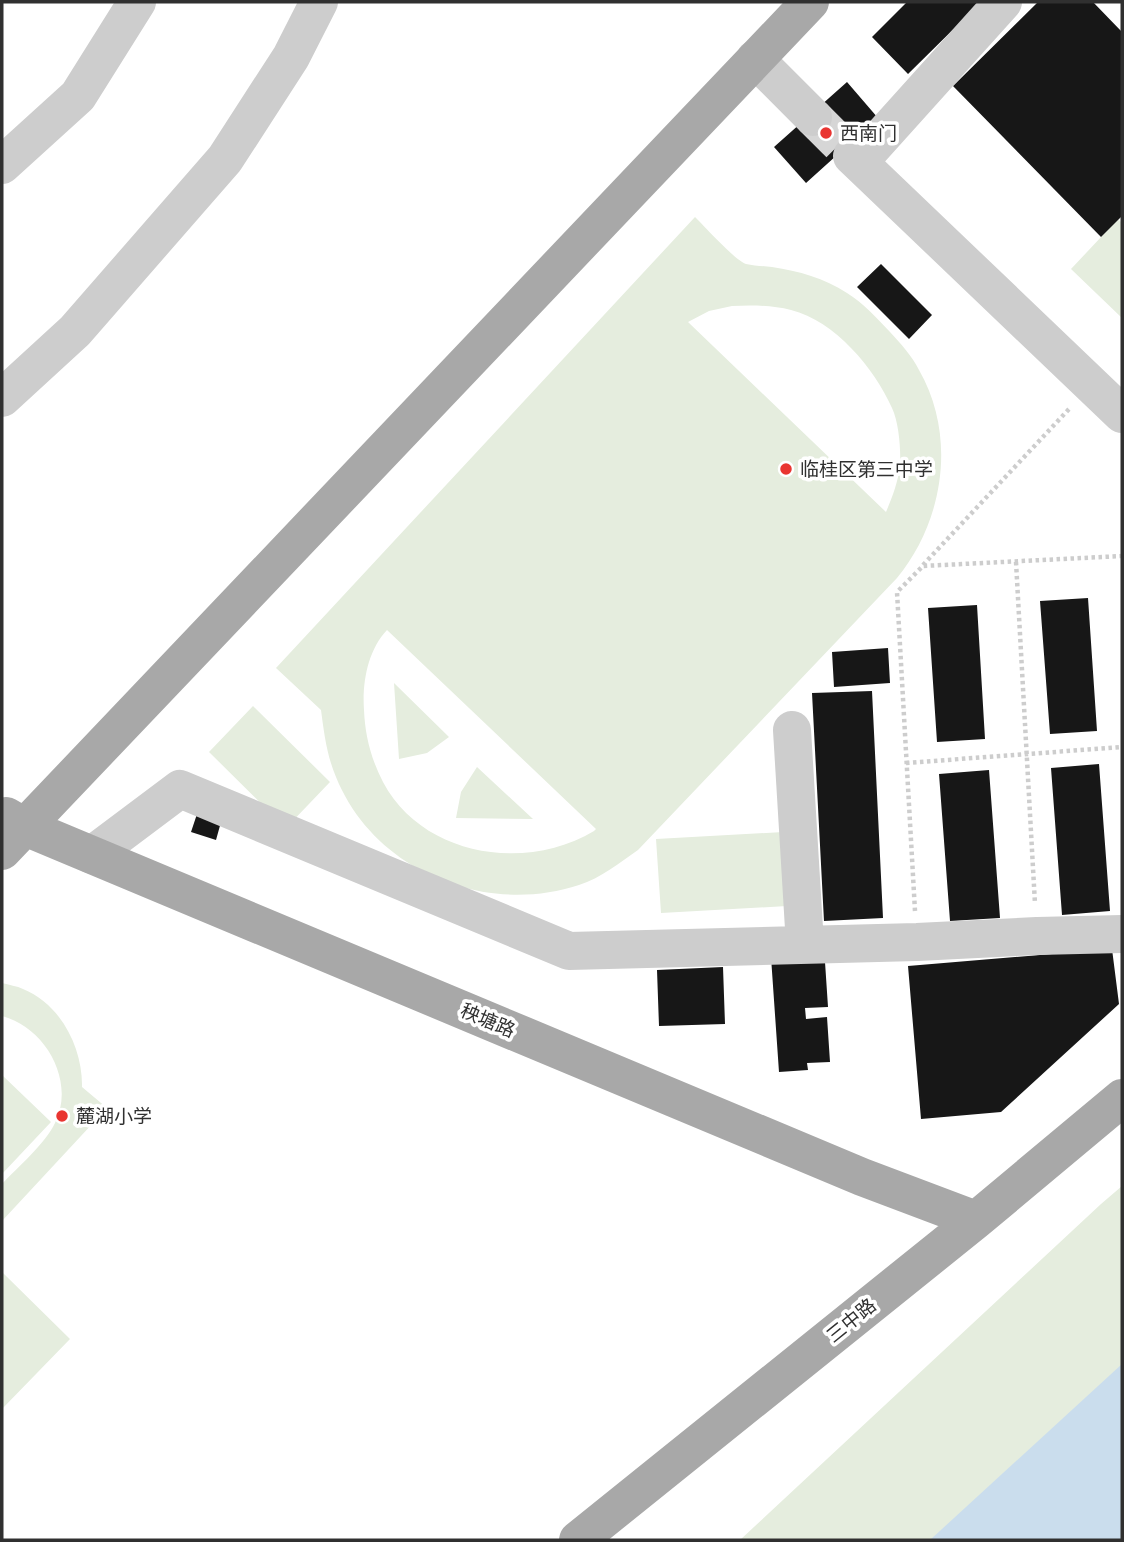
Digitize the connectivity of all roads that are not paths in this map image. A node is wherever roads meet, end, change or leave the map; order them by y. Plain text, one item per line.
1 (137, 2) edge
2 (319, 2) edge
3 (810, 2) edge
4 (1003, 2) edge
5 (755, 59) junction
6 (813, 117) tunnel mouth
7 (2, 165) edge
8 (2, 398) edge
9 (1122, 414) edge
10 (792, 730) dead end
11 (10, 831) edge
12 (92, 855) junction
13 (1122, 934) edge
14 (805, 945) junction
15 (1122, 1098) edge
16 (976, 1220) junction
17 (578, 1540) edge

1 - 7 street
2 - 8 street
3 - 5 main road
4 - 9 street
5 - 6 street
5 - 11 main road
10 - 14 street
11 - 12 main road, 秧塘路
12 - 14 street
12 - 16 main road, 秧塘路
13 - 14 street
15 - 16 main road, 三中路
16 - 17 main road, 三中路

